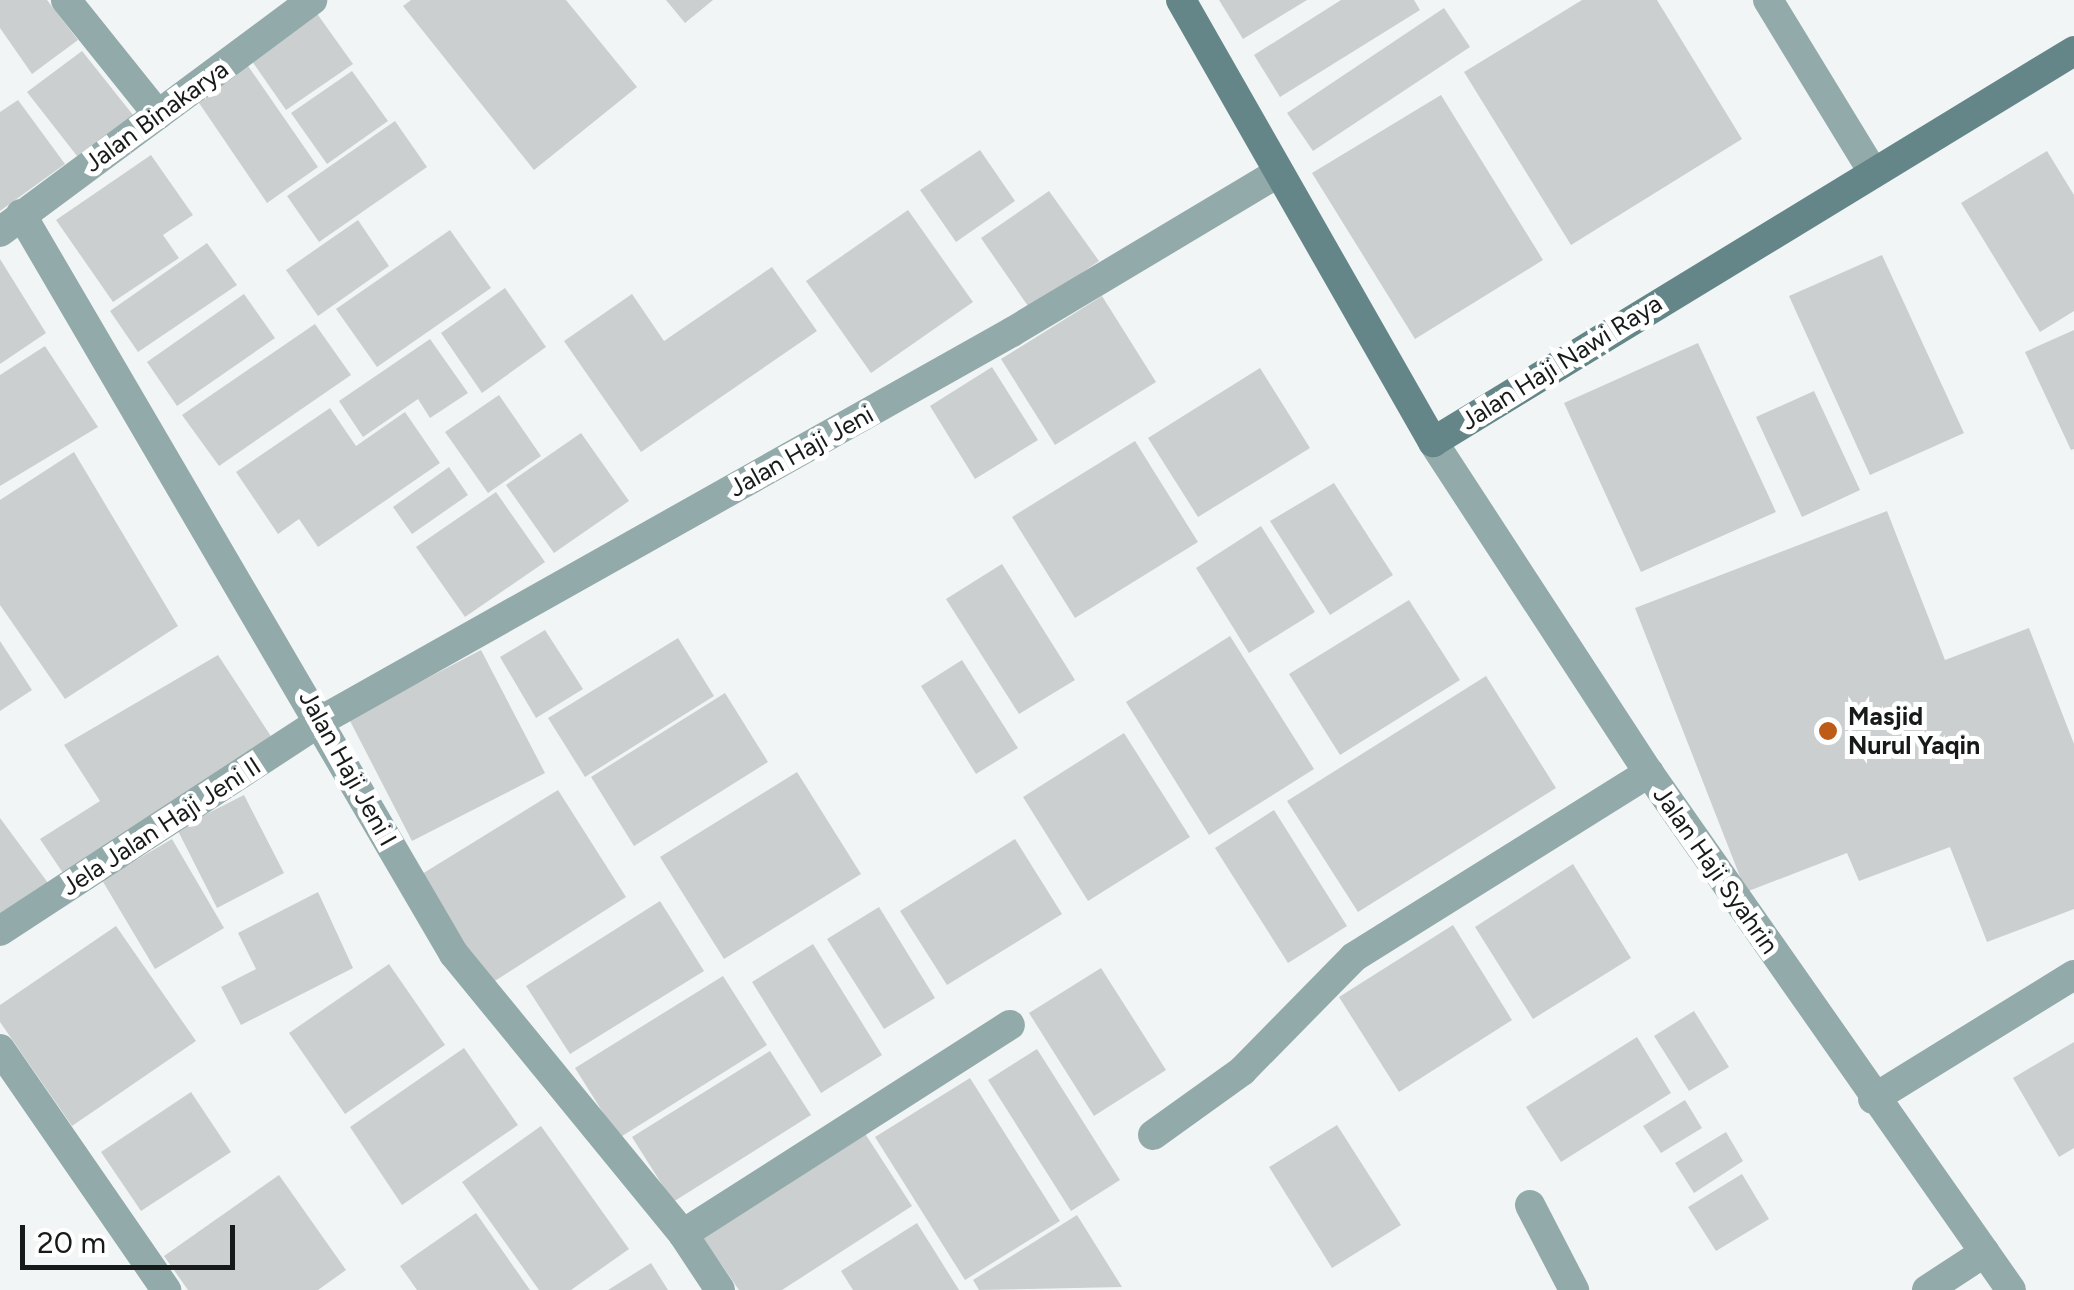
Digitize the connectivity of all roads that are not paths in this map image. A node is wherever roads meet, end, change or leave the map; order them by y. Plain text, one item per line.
1 (66, 0) edge
2 (312, 0) edge
3 (1181, 0) edge
4 (1768, 0) edge
5 (2074, 51) edge
6 (158, 115) junction
7 (1871, 169) junction
8 (1276, 174) junction
9 (11, 223) edge
10 (1433, 442) junction
11 (322, 720) junction
12 (1649, 773) junction
13 (0, 931) edge
14 (2074, 975) edge
15 (1010, 1026) dead end
16 (0, 1048) edge
17 (10, 1086) edge
18 (1873, 1099) junction
19 (1153, 1135) dead end
20 (1530, 1205) dead end
21 (683, 1234) junction
22 (1986, 1252) junction
23 (166, 1290) edge
24 (720, 1290) edge
25 (1574, 1290) edge
26 (1928, 1290) edge
27 (2011, 1290) edge

1 - 6 street
2 - 6 street, Jalan Binakarya
3 - 8 street, Jalan Haji Nawi Raya
4 - 7 street
5 - 7 street, Jalan Haji Nawi Raya
6 - 9 street, Jalan Binakarya
7 - 10 street, Jalan Haji Nawi Raya
8 - 10 street, Jalan Haji Nawi Raya
8 - 11 street, Jalan Haji Jeni
9 - 11 street, Jalan Haji Jeni I
10 - 12 street, Jalan Haji Syahrin
11 - 13 street, Jela Jalan Haji Jeni II
11 - 21 street, Jalan Haji Jeni I
12 - 18 street, Jalan Haji Syahrin
12 - 19 street
14 - 18 street
15 - 21 street
16 - 17 street
17 - 23 street
18 - 22 street, Jalan Haji Syahrin
20 - 25 street
21 - 24 street, Jalan Haji Jeni I
22 - 26 street
22 - 27 street, Jalan Haji Syahrin

